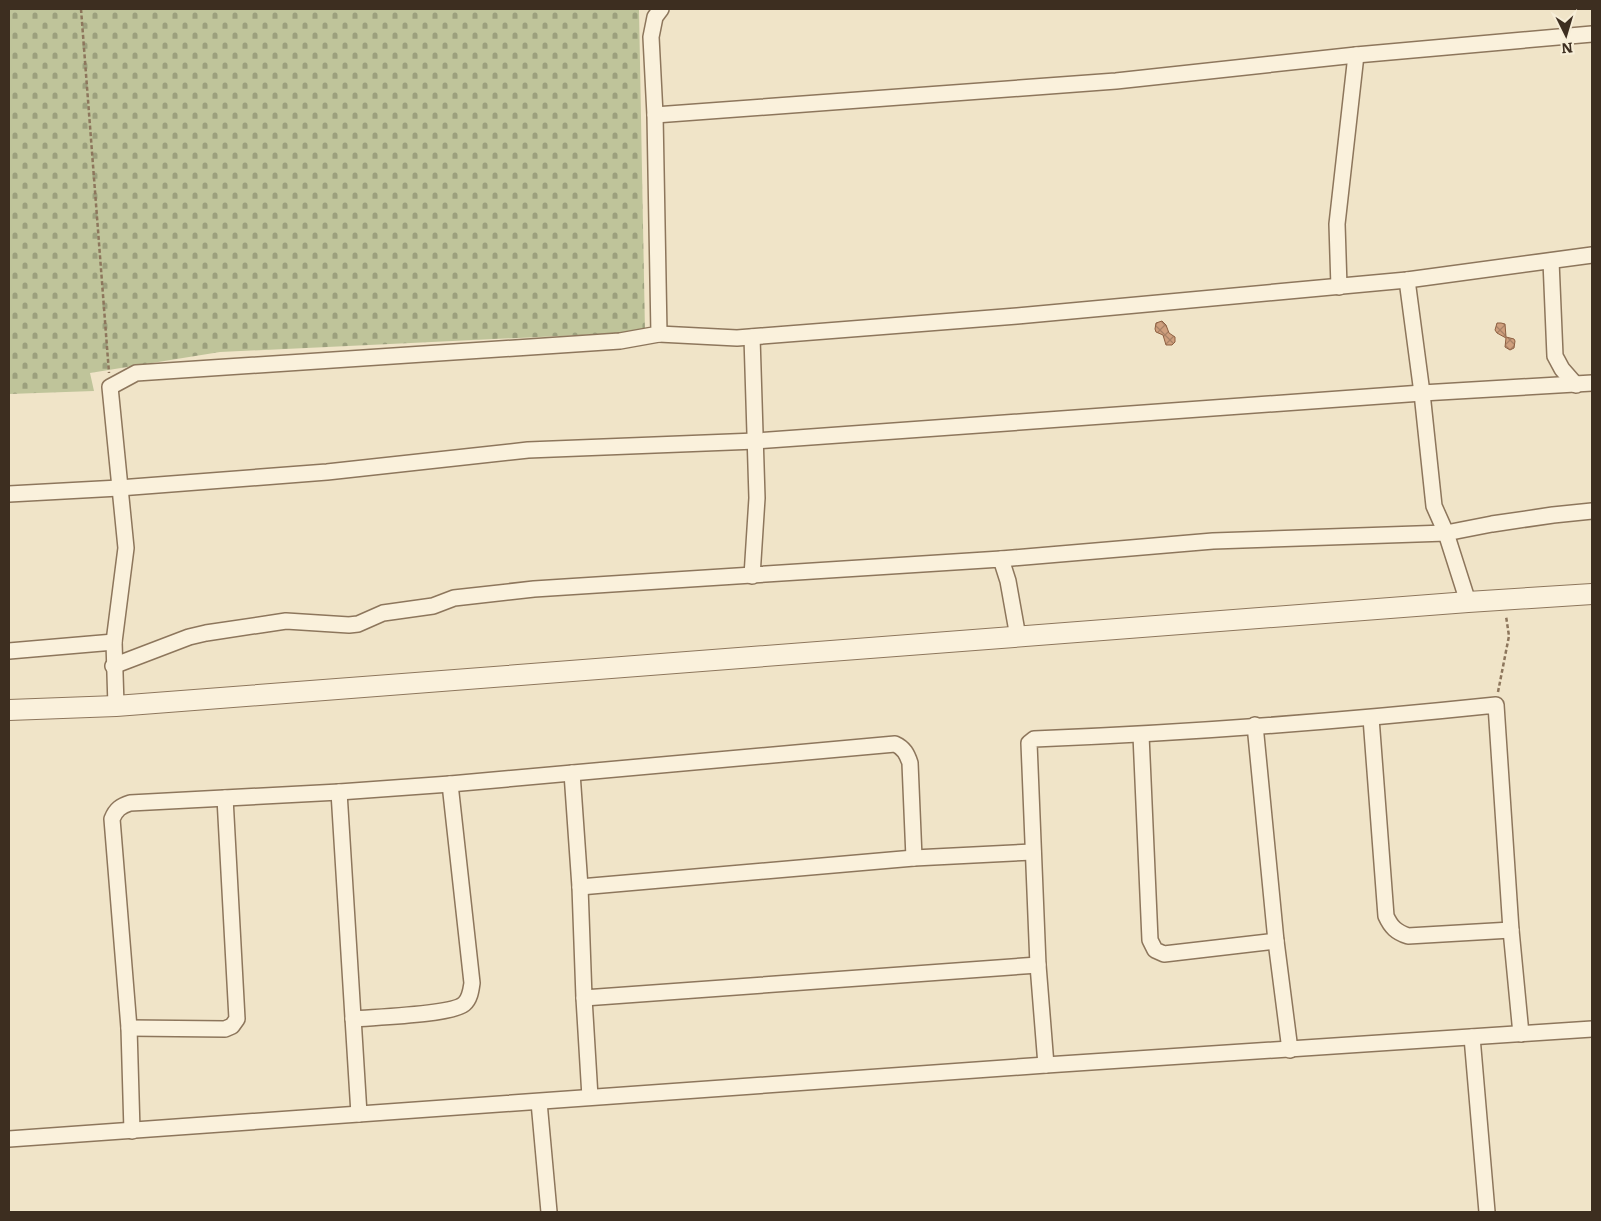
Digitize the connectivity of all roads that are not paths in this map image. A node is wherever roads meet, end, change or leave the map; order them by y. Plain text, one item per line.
1 (662, 9) edge
2 (1592, 34) edge
3 (1356, 56) junction
4 (655, 115) junction
5 (1592, 255) edge
6 (1551, 261) junction
7 (1407, 280) junction
8 (1339, 286) junction
9 (659, 334) junction
10 (752, 336) junction
11 (1592, 383) edge
12 (1576, 385) junction
13 (1422, 394) junction
14 (756, 441) junction
15 (119, 488) junction
16 (9, 494) edge
17 (1592, 511) edge
18 (1446, 533) junction
19 (1001, 559) junction
20 (752, 576) junction
21 (1592, 594) edge
22 (1468, 602) junction
23 (1018, 637) junction
24 (114, 642) junction
25 (9, 651) edge
26 (114, 666) junction
27 (116, 706) junction
28 (9, 710) edge
29 (1371, 718) junction
30 (1255, 726) junction
31 (1141, 735) junction
32 (572, 773) junction
33 (450, 784) junction
34 (339, 792) junction
35 (225, 798) junction
36 (1033, 852) junction
37 (914, 858) junction
38 (580, 888) junction
39 (1512, 930) junction
40 (1276, 941) junction
41 (1038, 965) junction
42 (584, 998) junction
43 (353, 1019) junction
44 (129, 1028) junction
45 (1592, 1029) edge
46 (1520, 1034) junction
47 (1472, 1037) junction
48 (1290, 1050) junction
49 (1046, 1065) junction
50 (590, 1097) junction
51 (540, 1102) junction
52 (359, 1114) junction
53 (132, 1130) junction
54 (9, 1139) edge
55 (548, 1212) edge
56 (1487, 1212) edge

1 - 4 street
2 - 3 street
3 - 4 street
3 - 8 street
4 - 9 street
5 - 6 street
6 - 7 street
6 - 12 street
7 - 8 street
7 - 13 street
8 - 10 street
9 - 10 street
9 - 15 street
10 - 14 street
11 - 12 street
12 - 13 street
13 - 14 street
13 - 18 street
14 - 15 street
14 - 20 street
15 - 16 street
15 - 24 street
17 - 18 street
18 - 19 street
18 - 22 street
19 - 20 street
19 - 23 street
20 - 26 street
21 - 22 street
22 - 23 street
23 - 27 street
24 - 25 street
24 - 26 street
26 - 27 street
27 - 28 street
29 - 30 street
29 - 39 street
29 - 39 street
30 - 31 street
30 - 40 street
31 - 36 street
31 - 40 street
32 - 33 street
32 - 37 street
32 - 38 street
33 - 34 street
33 - 43 street
34 - 35 street
34 - 43 street
35 - 44 street
35 - 44 street
36 - 37 street
36 - 41 street
37 - 38 street
38 - 42 street
39 - 46 street
40 - 48 street
41 - 42 street
41 - 49 street
42 - 50 street
43 - 52 street
44 - 53 street
45 - 46 street
46 - 47 street
47 - 48 street
47 - 56 street
48 - 49 street
49 - 50 street
50 - 51 street
51 - 52 street
51 - 55 street
52 - 53 street
53 - 54 street

